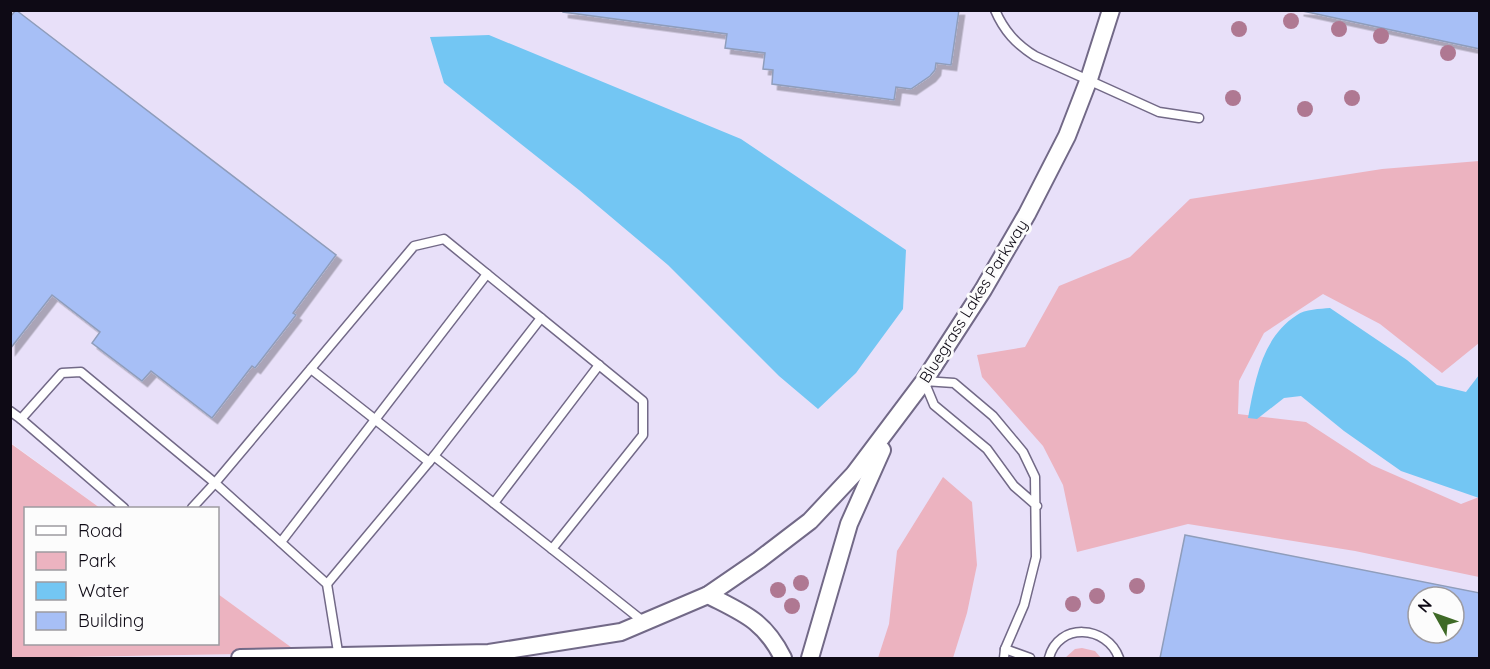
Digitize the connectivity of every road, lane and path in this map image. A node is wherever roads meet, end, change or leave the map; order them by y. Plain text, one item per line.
1 (994, 10) edge
2 (1111, 10) edge
3 (1089, 80) junction
4 (1198, 118) dead end
5 (487, 274) junction
6 (541, 318) junction
7 (599, 365) junction
8 (311, 369) junction
9 (924, 381) junction
10 (10, 411) edge
11 (21, 418) junction
12 (375, 419) junction
13 (895, 421) junction
14 (431, 459) junction
15 (215, 483) junction
16 (494, 503) junction
17 (1037, 506) junction
18 (123, 507) edge
19 (193, 507) edge
20 (281, 542) junction
21 (552, 549) junction
22 (327, 584) junction
23 (708, 595) junction
24 (644, 622) junction
25 (1005, 654) edge
26 (339, 657) edge
27 (240, 658) edge
28 (783, 658) edge
29 (810, 658) edge
30 (1030, 658) edge
31 (1049, 658) edge
32 (1119, 658) edge

1 - 3 lane
2 - 3 street, Bluegrass Lakes Parkway
3 - 4 lane
3 - 9 street, Bluegrass Lakes Parkway
5 - 6 lane
5 - 8 lane
5 - 12 lane
6 - 7 lane
6 - 14 lane
7 - 16 lane
7 - 21 lane
8 - 12 lane
8 - 15 lane
9 - 13 street, Bluegrass Lakes Parkway
9 - 17 lane
9 - 17 lane
10 - 11 lane
11 - 15 lane
11 - 18 lane
12 - 14 lane
12 - 20 lane
13 - 23 street, Bluegrass Lakes Parkway
13 - 29 street, Bluegrass Lakes Parkway
14 - 16 lane
14 - 22 lane
15 - 19 lane
15 - 20 lane
16 - 21 lane
17 - 25 lane
20 - 22 lane
21 - 24 lane
22 - 26 lane
23 - 24 street, Bluegrass Lakes Parkway
23 - 28 street
24 - 26 street, Bluegrass Lakes Parkway
25 - 30 lane
26 - 27 street, Bluegrass Lakes Parkway
31 - 32 lane

